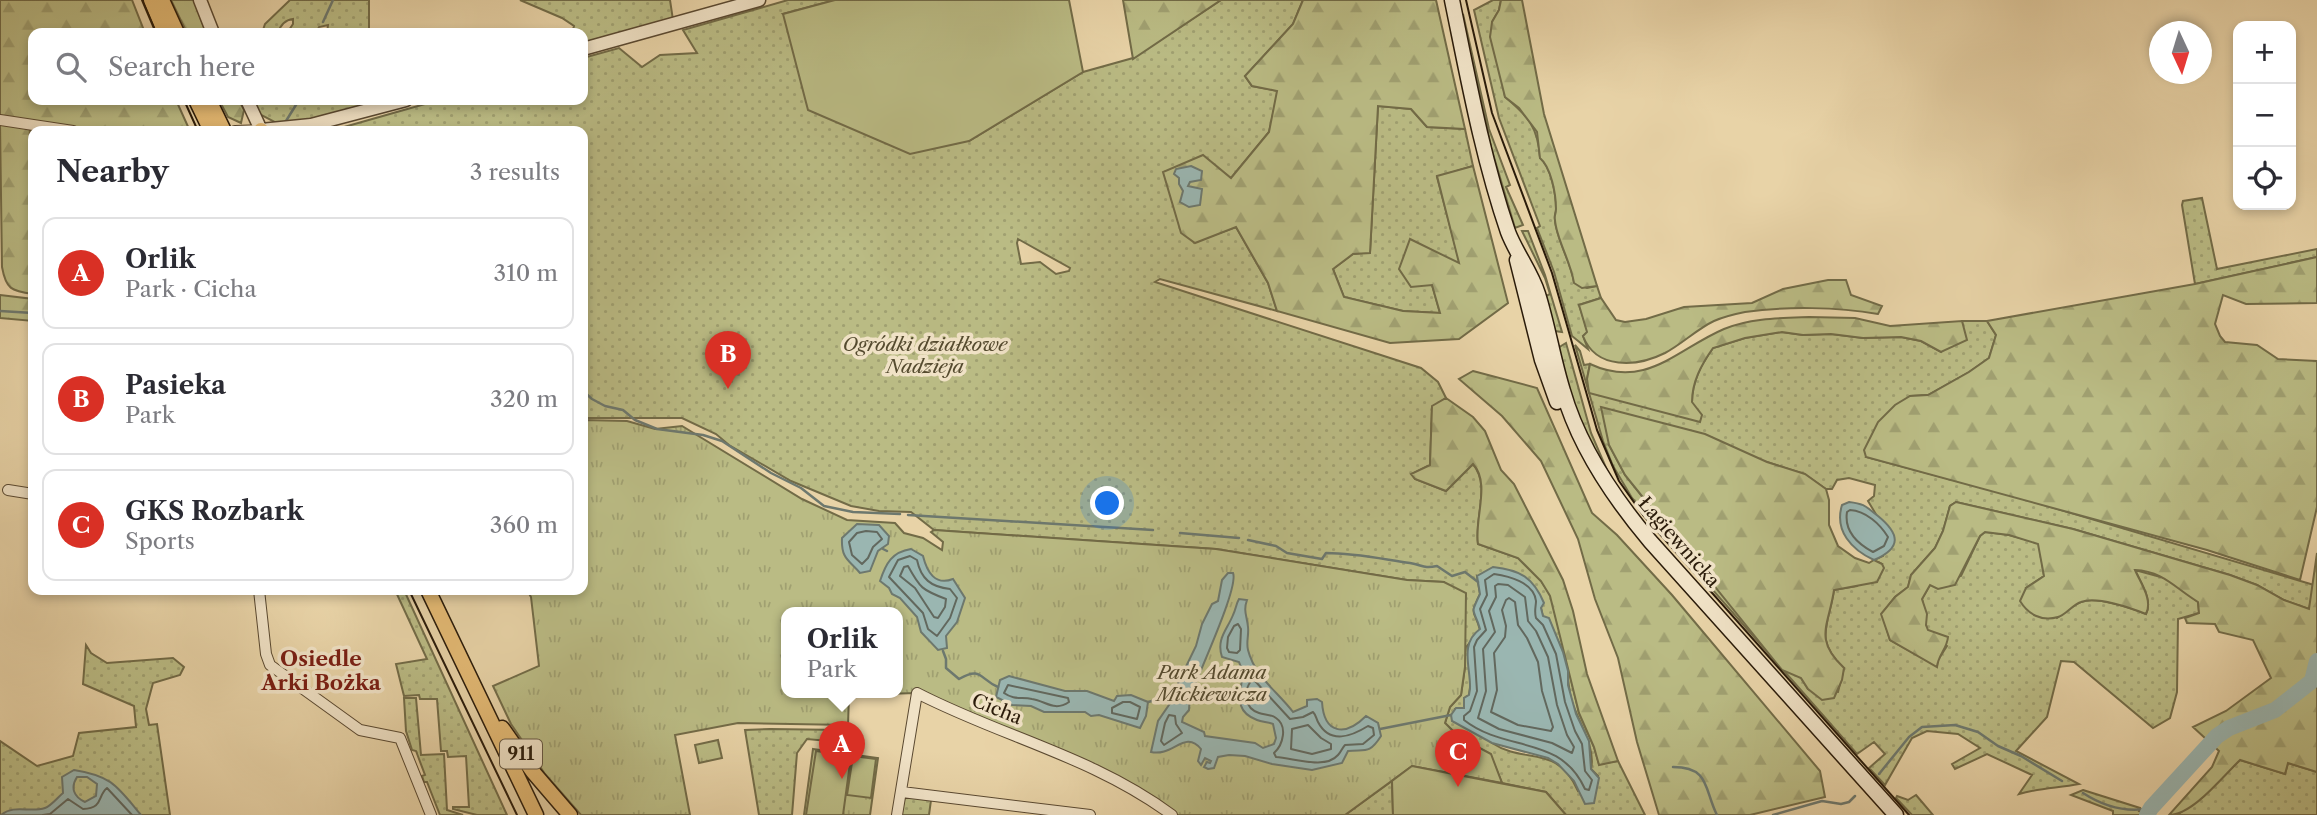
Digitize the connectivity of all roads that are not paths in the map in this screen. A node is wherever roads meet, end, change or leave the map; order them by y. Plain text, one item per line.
1 (150, 0) edge
2 (162, 0) edge
3 (200, 0) edge
4 (759, 0) edge
5 (1456, 1) edge
6 (163, 28) edge
7 (175, 28) edge
8 (211, 28) edge
9 (588, 48) edge
10 (199, 105) edge
11 (211, 105) edge
12 (250, 105) edge
13 (388, 105) edge
14 (0, 120) edge
15 (40, 126) edge
16 (209, 126) edge
17 (222, 126) edge
18 (260, 126) edge
19 (300, 126) edge
20 (1514, 245) junction
21 (8, 490) dead end
22 (28, 493) edge
23 (260, 595) edge
24 (430, 595) edge
25 (484, 705) junction
26 (902, 792) junction
27 (431, 815) edge
28 (536, 815) edge
29 (570, 815) edge
30 (897, 815) edge
31 (1090, 815) edge
32 (1172, 815) edge
33 (1885, 815) edge
34 (1896, 815) edge

1 - 6 main road
2 - 7 main road
3 - 8 street
4 - 9 street
5 - 20 main road, Łagiewnicka
10 - 16 main road
11 - 17 main road
12 - 18 street
13 - 19 street
14 - 15 street
20 - 33 main road, Łagiewnicka
20 - 34 main road, Łagiewnicka
21 - 22 street
23 - 27 street
24 - 25 main road
25 - 28 main road
25 - 29 main road, 911
26 - 30 street, Cicha
26 - 31 street
26 - 32 street, Cicha

